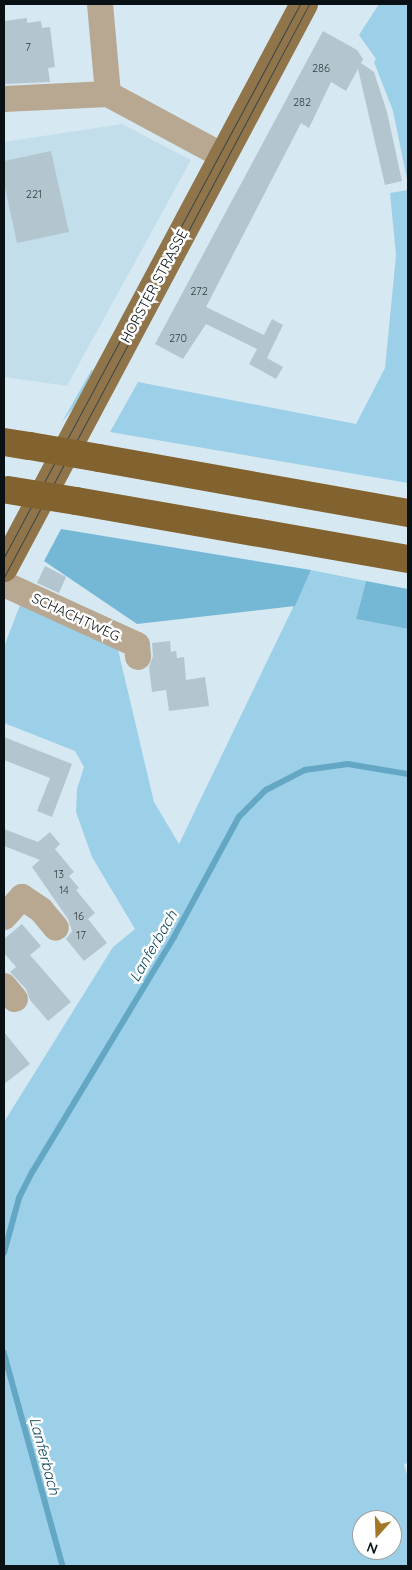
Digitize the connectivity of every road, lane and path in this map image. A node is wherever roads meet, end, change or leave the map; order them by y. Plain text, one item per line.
1 (100, 4) edge
2 (296, 6) edge
3 (108, 94) junction
4 (4, 99) edge
5 (223, 156) junction
6 (17, 444) edge
7 (6, 490) edge
8 (404, 512) edge
9 (408, 559) edge
10 (4, 568) edge
11 (4, 584) edge
12 (138, 657) dead end
13 (4, 917) edge
14 (56, 928) dead end

1 - 3 street
2 - 5 main road, HORSTER STRASSE
3 - 4 street
3 - 5 street
5 - 10 main road, HORSTER STRASSE
6 - 8 highway, bridge
7 - 9 highway, bridge
11 - 12 street, SCHACHTWEG
13 - 14 street

